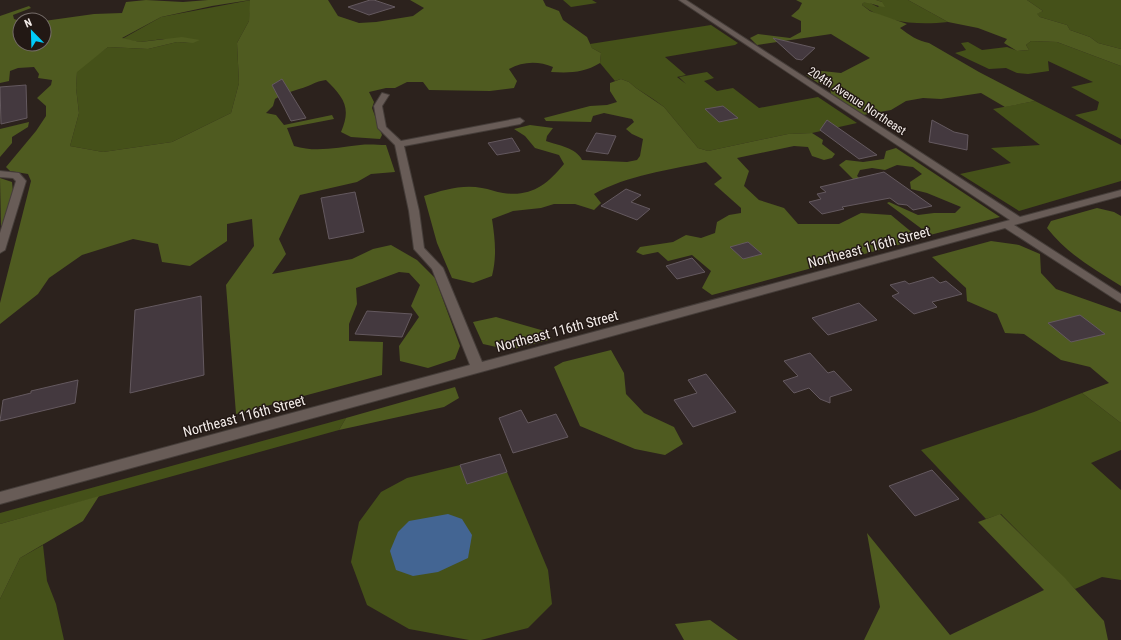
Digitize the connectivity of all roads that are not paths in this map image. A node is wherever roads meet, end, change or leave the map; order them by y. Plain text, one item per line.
1 (682, 0) edge
2 (385, 95) dead end
3 (520, 122) dead end
4 (399, 144) junction
5 (0, 174) edge
6 (1121, 193) edge
7 (1013, 223) junction
8 (0, 250) edge
9 (1121, 299) edge
10 (478, 368) junction
11 (0, 498) edge

1 - 7 street, 204th Avenue Northeast
2 - 4 street
3 - 4 street
4 - 10 street
5 - 8 street
6 - 7 street, Northeast 116th Street
7 - 9 street, 204th Avenue Northeast
7 - 10 street, Northeast 116th Street
10 - 11 street, Northeast 116th Street

